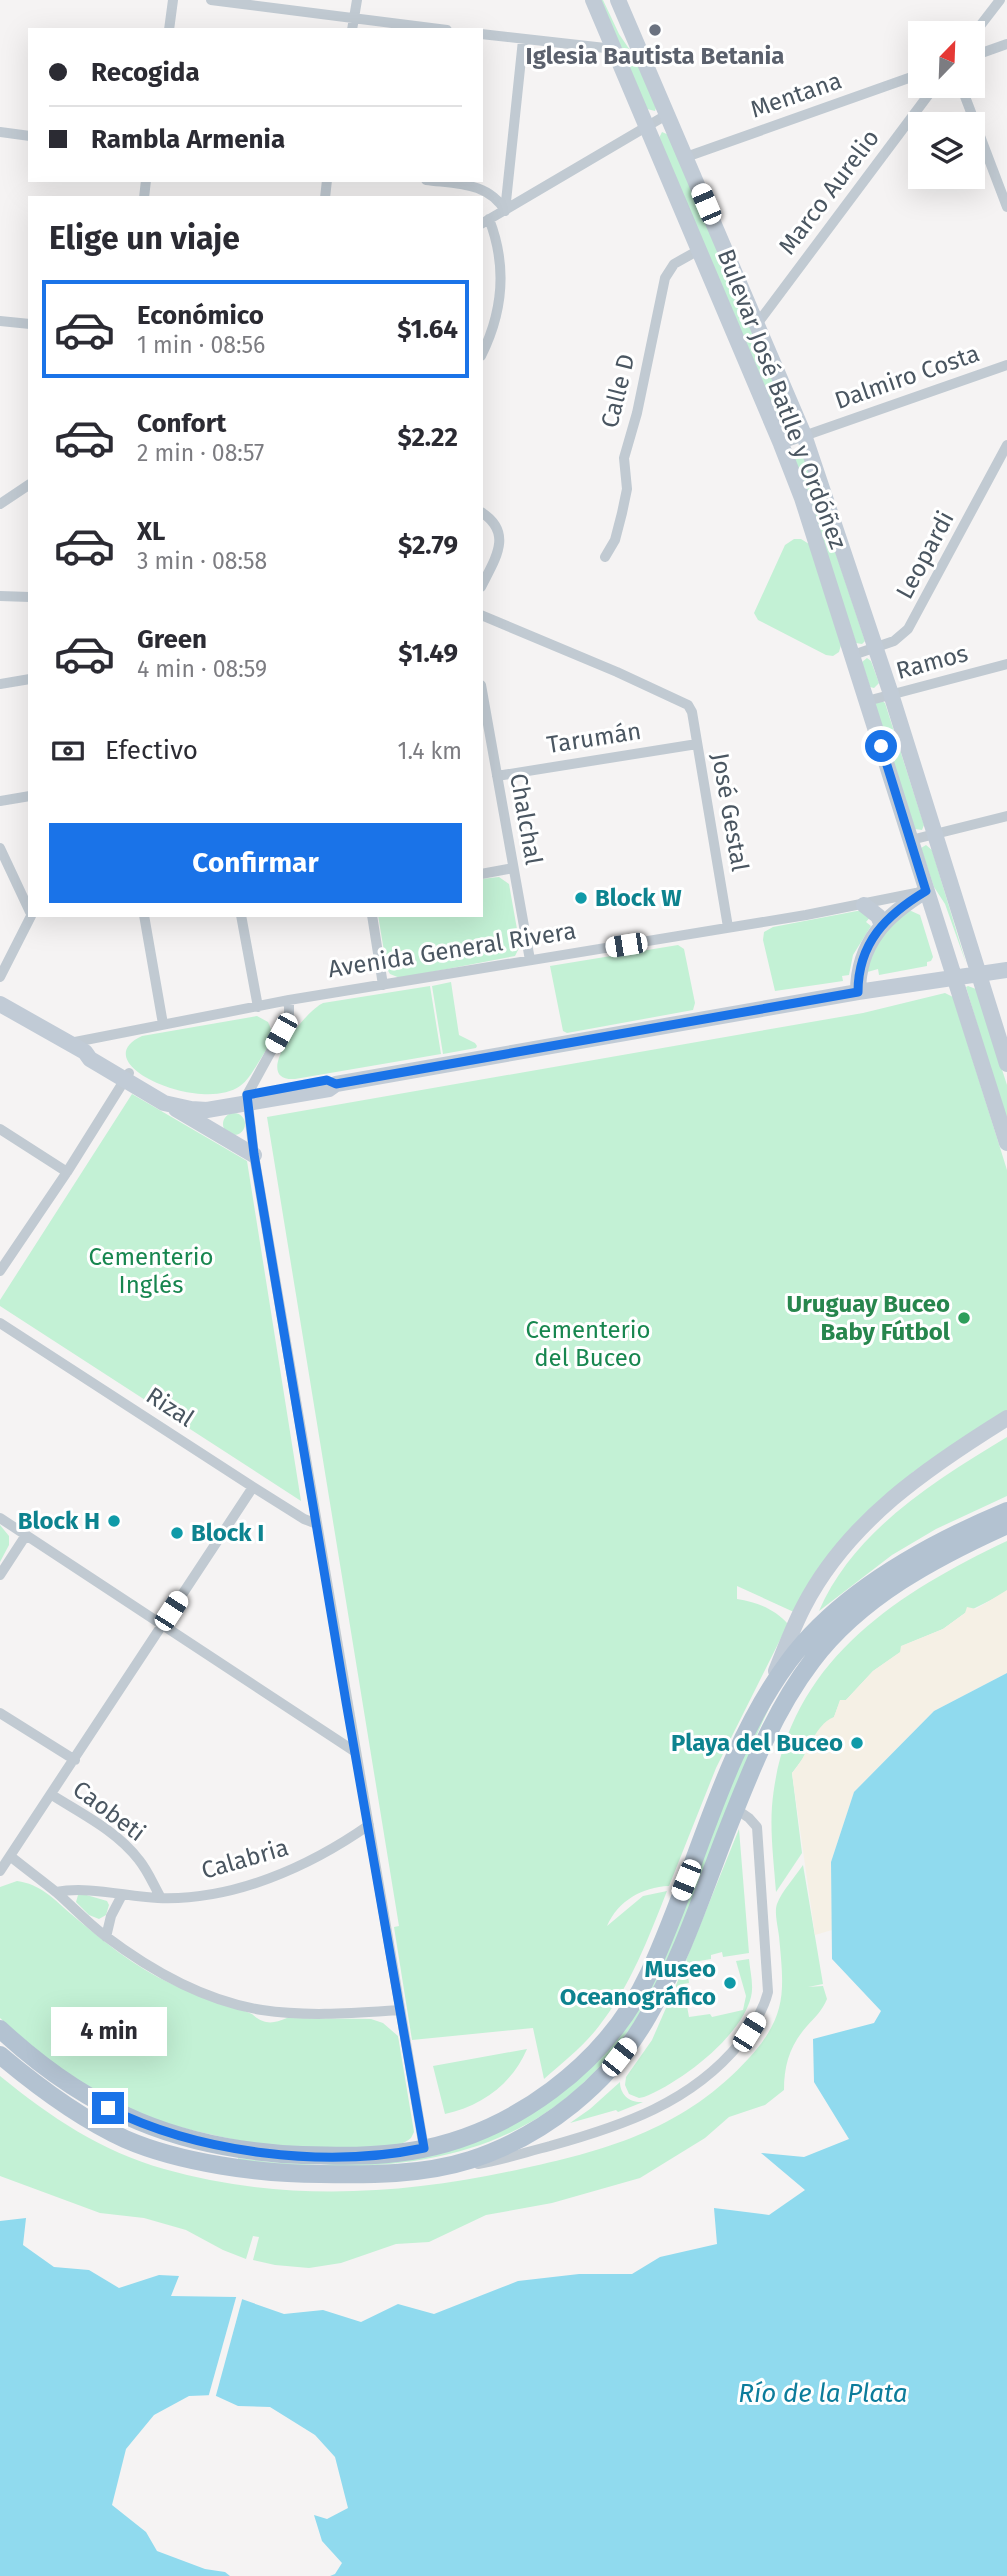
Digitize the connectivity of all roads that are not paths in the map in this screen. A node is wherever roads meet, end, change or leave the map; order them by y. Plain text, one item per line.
1 (173, 0) edge
2 (211, 0) edge
3 (357, 0) edge
4 (593, 0) edge
5 (618, 0) edge
6 (1000, 0) edge
7 (354, 18) junction
8 (984, 21) edge
9 (169, 28) edge
10 (352, 28) edge
11 (432, 28) edge
12 (483, 34) edge
13 (523, 40) junction
14 (1007, 44) edge
15 (614, 49) junction
16 (985, 52) edge
17 (908, 78) edge
18 (926, 98) edge
19 (966, 98) edge
20 (668, 114) junction
21 (647, 125) junction
22 (0, 132) edge
23 (28, 136) edge
24 (686, 157) junction
25 (441, 182) edge
26 (1007, 207) edge
27 (505, 211) junction
28 (485, 221) edge
29 (699, 250) junction
30 (0, 321) edge
31 (28, 324) edge
32 (757, 324) junction
33 (483, 351) edge
34 (1007, 365) edge
35 (804, 435) junction
36 (781, 444) junction
37 (1007, 445) edge
38 (28, 485) edge
39 (0, 504) edge
40 (483, 514) edge
41 (605, 557) dead end
42 (483, 583) edge
43 (0, 596) edge
44 (28, 597) edge
45 (483, 616) edge
46 (875, 646) junction
47 (853, 655) junction
48 (1007, 664) edge
49 (28, 679) edge
50 (0, 684) edge
51 (891, 694) junction
52 (483, 697) edge
53 (867, 701) junction
54 (697, 744) junction
55 (498, 776) junction
56 (28, 796) edge
57 (0, 801) edge
58 (1007, 816) edge
59 (935, 834) junction
60 (911, 840) junction
61 (0, 848) edge
62 (513, 868) junction
63 (483, 874) edge
64 (926, 891) junction
65 (864, 905) junction
66 (28, 907) edge
67 (31, 917) edge
68 (144, 917) edge
69 (241, 917) edge
70 (372, 917) edge
71 (883, 925) junction
72 (728, 927) junction
73 (530, 960) junction
74 (1007, 970) edge
75 (980, 974) junction
76 (0, 977) edge
77 (955, 978) junction
78 (383, 985) junction
79 (858, 992) junction
80 (289, 1000) junction
81 (0, 1004) edge
82 (258, 1007) junction
83 (163, 1024) junction
84 (69, 1043) junction
85 (1007, 1064) edge
86 (126, 1077) junction
87 (247, 1099) junction
88 (171, 1107) junction
89 (0, 1129) edge
90 (1007, 1143) edge
91 (254, 1154) junction
92 (67, 1172) junction
93 (0, 1271) edge
94 (0, 1323) edge
95 (1007, 1418) edge
96 (1007, 1426) edge
97 (253, 1487) junction
98 (1007, 1511) edge
99 (0, 1518) edge
100 (317, 1524) junction
101 (1007, 1525) edge
102 (26, 1535) junction
103 (0, 1575) edge
104 (162, 1625) junction
105 (800, 1648) junction
106 (766, 1695) junction
107 (0, 1713) edge
108 (355, 1751) junction
109 (75, 1760) junction
110 (749, 1777) junction
111 (52, 1795) junction
112 (736, 1809) junction
113 (369, 1825) junction
114 (10, 1856) junction
115 (0, 1871) edge
116 (56, 1892) junction
117 (122, 1895) junction
118 (161, 1898) junction
119 (106, 1937) junction
120 (400, 2010) junction
121 (0, 2029) edge
122 (0, 2055) edge
123 (424, 2148) junction
124 (437, 2167) junction

1 - 9 street
2 - 7 street
3 - 7 street
4 - 15 main road, Bulevar José Batlle y Ordóñez
5 - 20 main road, Bulevar José Batlle y Ordóñez
6 - 8 street
7 - 10 street
7 - 11 street
12 - 13 street
13 - 15 street
13 - 27 street
14 - 16 street
15 - 21 main road, Bulevar José Batlle y Ordóñez
17 - 24 street, Mentana
18 - 32 street, Marco Aurelio
19 - 26 street
20 - 21 street
20 - 24 main road, Bulevar José Batlle y Ordóñez
21 - 27 street
21 - 29 main road, Bulevar José Batlle y Ordóñez
22 - 23 street
24 - 32 main road, Bulevar José Batlle y Ordóñez
25 - 27 street
27 - 28 street
28 - 33 street
29 - 36 main road, Bulevar José Batlle y Ordóñez
29 - 41 street, Calle D
30 - 31 street
32 - 35 main road, Bulevar José Batlle y Ordóñez
34 - 35 street, Dalmiro Costa
35 - 36 street, Dalmiro Costa
35 - 46 main road, Bulevar José Batlle y Ordóñez
36 - 47 main road, Bulevar José Batlle y Ordóñez
37 - 46 street, Leopardi
38 - 39 street
40 - 42 street
43 - 44 street
45 - 54 street, José Gestal
46 - 47 street, Leopardi
46 - 51 main road, Bulevar José Batlle y Ordóñez
47 - 53 main road, Bulevar José Batlle y Ordóñez
48 - 51 street, Ramos
49 - 50 street
51 - 53 street, Ramos
51 - 59 main road, Bulevar José Batlle y Ordóñez
52 - 55 street, Chalchal
53 - 60 main road, Bulevar José Batlle y Ordóñez
54 - 55 street, Tarumán
54 - 72 street, José Gestal
55 - 62 street, Chalchal
56 - 57 street
58 - 59 street
59 - 60 street
59 - 75 main road, Bulevar José Batlle y Ordóñez
60 - 64 main road, Bulevar José Batlle y Ordóñez
61 - 66 street
62 - 63 street
62 - 73 street, Chalchal
64 - 65 street, Avenida General Rivera
64 - 71 main road
64 - 77 main road, Bulevar José Batlle y Ordóñez
65 - 71 main road
65 - 72 street, Avenida General Rivera
67 - 76 street
68 - 83 street
69 - 82 street
70 - 78 street
71 - 79 main road
72 - 73 street, Avenida General Rivera
73 - 78 street, Avenida General Rivera
74 - 75 main road
75 - 77 main road
75 - 85 main road, Bulevar José Batlle y Ordóñez
77 - 79 main road
77 - 90 main road, Bulevar José Batlle y Ordóñez
78 - 80 street, Avenida General Rivera
79 - 87 main road
80 - 82 street, Avenida General Rivera
80 - 87 street
81 - 84 main road
82 - 83 street, Avenida General Rivera
83 - 84 street, Avenida General Rivera
84 - 86 main road
86 - 87 main road
86 - 88 main road
86 - 92 street
87 - 88 main road
87 - 91 street
88 - 91 main road
89 - 92 street
91 - 100 street
92 - 93 street
94 - 97 street, Rizal
95 - 106 main road
96 - 105 main road
97 - 100 street, Rizal
97 - 104 street
98 - 105 main road
99 - 102 street
100 - 108 street
101 - 110 main road
102 - 103 street
102 - 104 street
104 - 108 street
104 - 109 street
105 - 106 main road
105 - 110 main road
106 - 123 main road
107 - 109 street
108 - 113 street
109 - 111 street
110 - 112 main road
111 - 114 street
111 - 118 street, Caobeti
112 - 124 main road
112 - 124 street
113 - 118 street, Calabria
113 - 120 street
114 - 115 street
114 - 116 street
116 - 117 street, Calabria
116 - 119 street
117 - 118 street, Calabria
117 - 119 street
119 - 120 street
120 - 123 street
121 - 123 main road
122 - 124 main road

